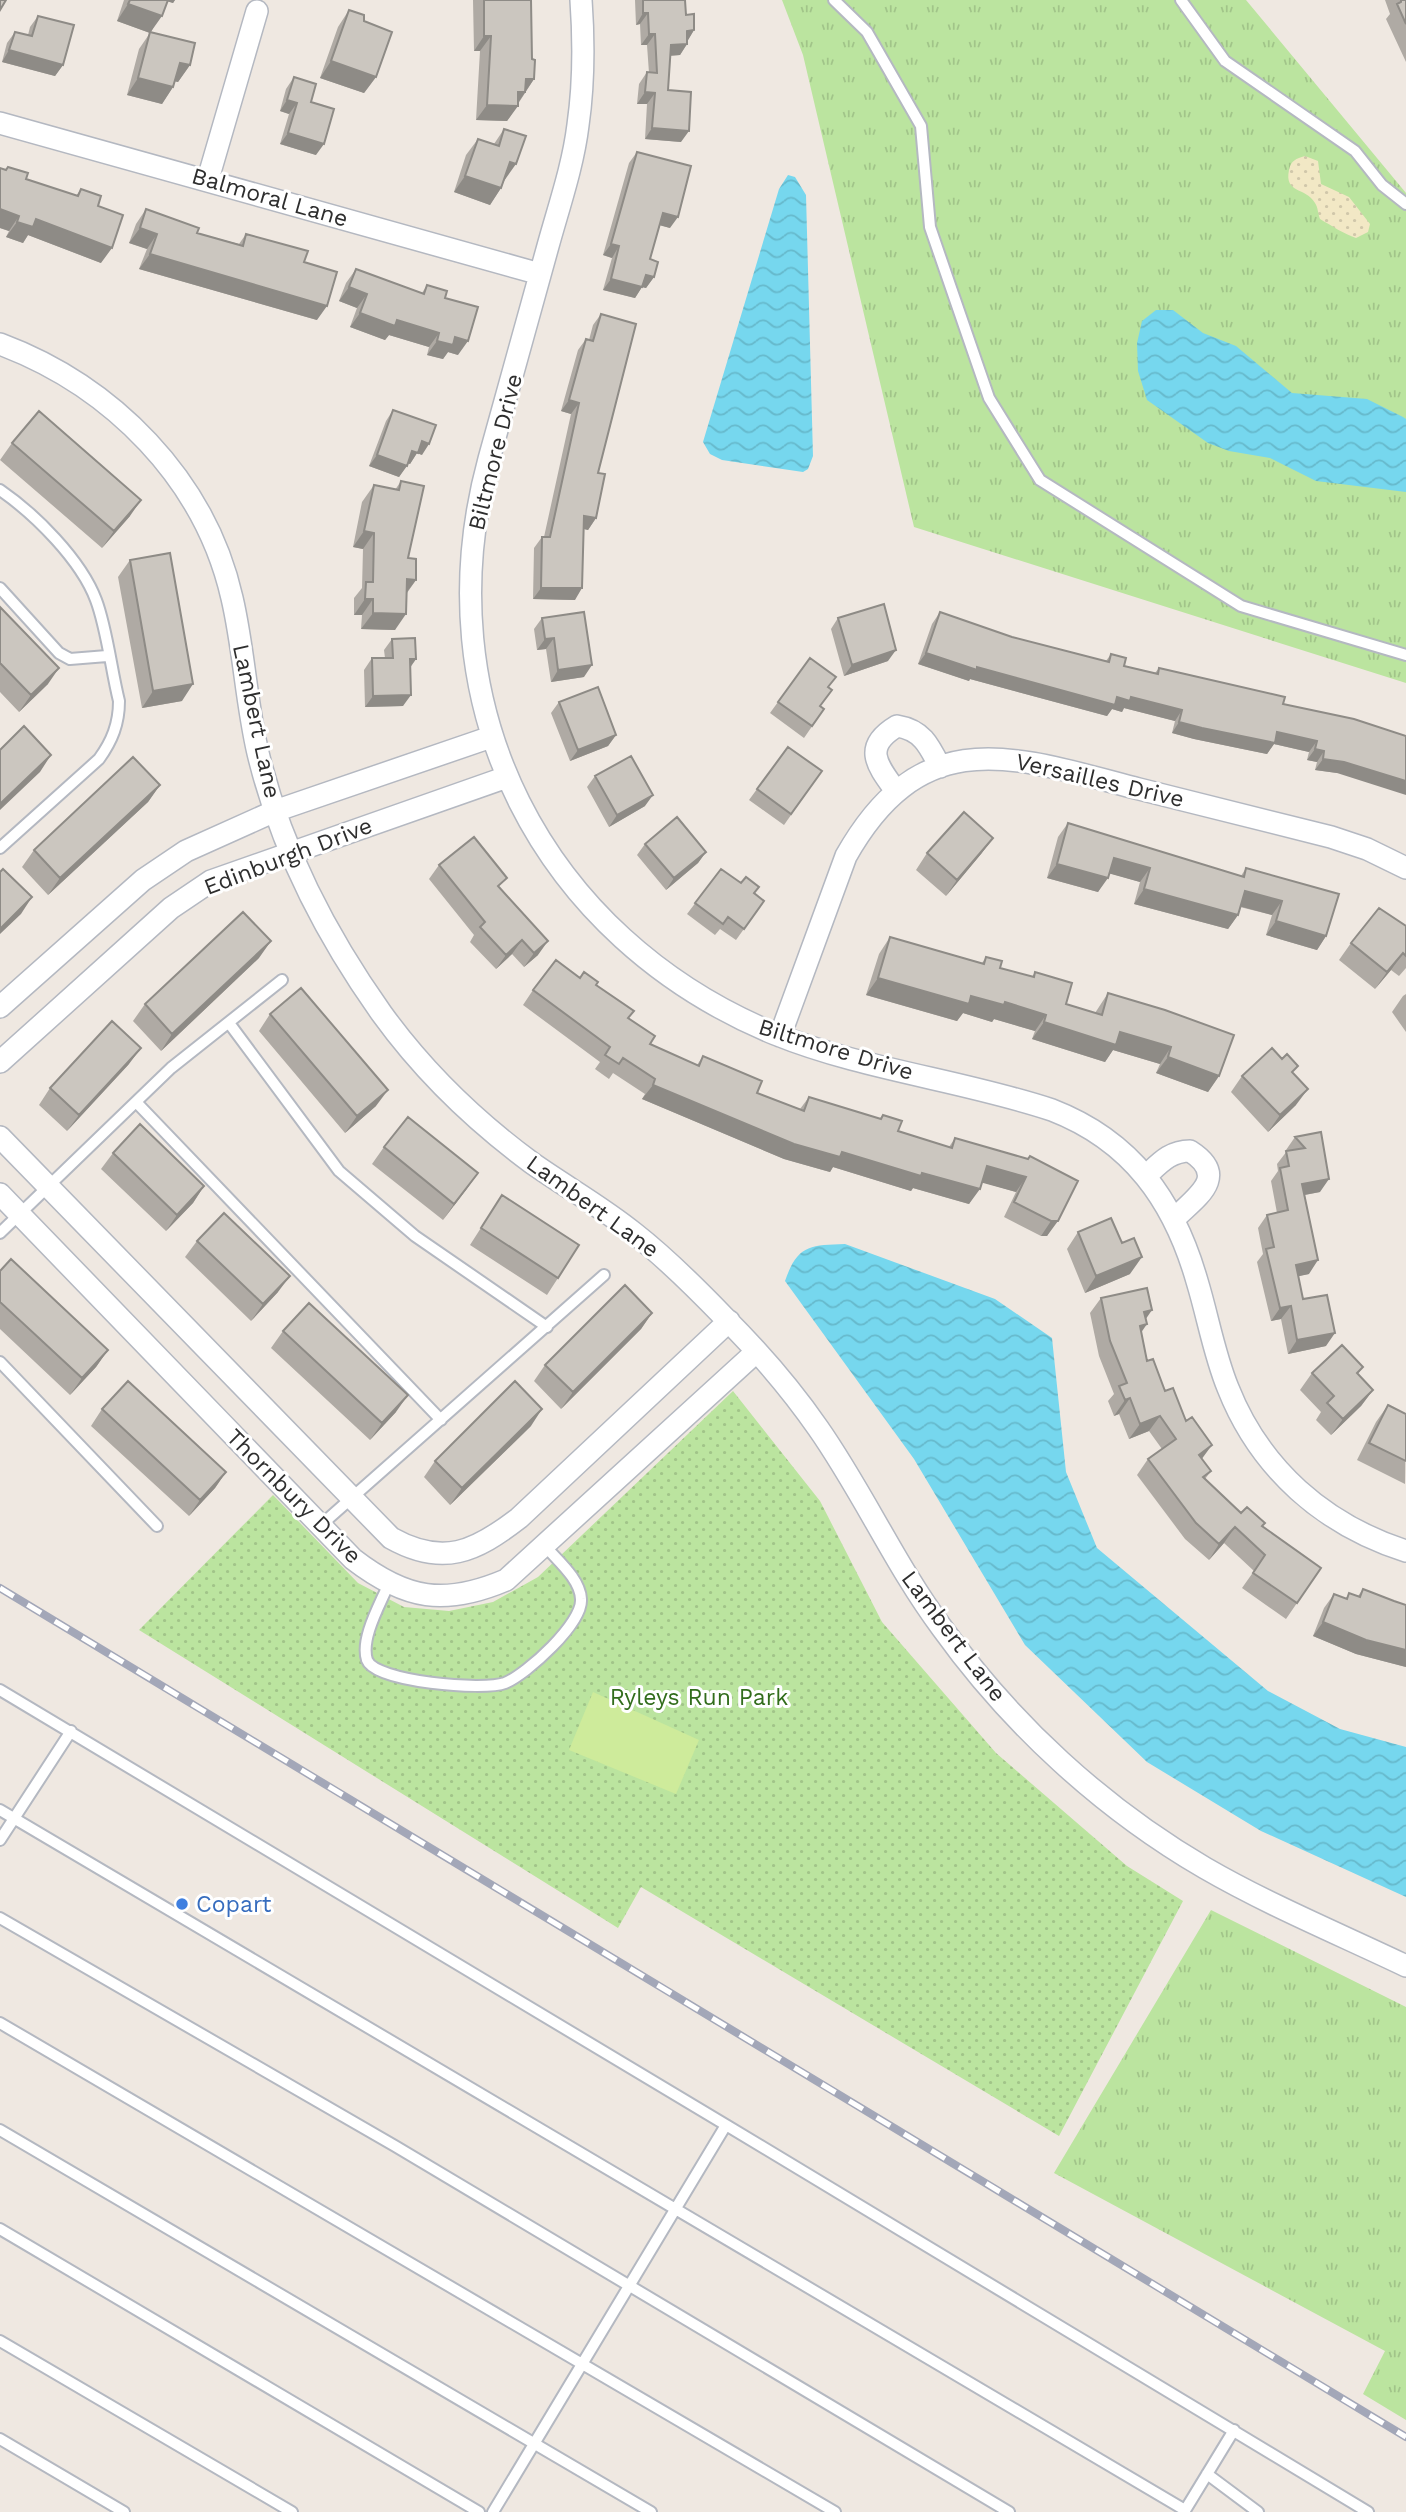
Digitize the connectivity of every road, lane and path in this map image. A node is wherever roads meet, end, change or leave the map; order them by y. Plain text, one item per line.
1 (581, 0) edge
2 (834, 0) edge
3 (1181, 0) edge
4 (257, 11) dead end
5 (0, 123) edge
6 (208, 179) junction
7 (1406, 204) edge
8 (540, 274) junction
9 (0, 345) edge
10 (0, 489) edge
11 (0, 588) edge
12 (1406, 655) edge
13 (107, 656) junction
14 (491, 737) junction
15 (940, 766) junction
16 (507, 776) junction
17 (896, 791) junction
18 (275, 811) junction
19 (0, 848) edge
20 (289, 852) junction
21 (1406, 868) edge
22 (282, 980) dead end
23 (0, 1007) edge
24 (229, 1023) junction
25 (780, 1035) junction
26 (0, 1062) edge
27 (136, 1102) junction
28 (0, 1137) edge
29 (1146, 1176) junction
30 (49, 1185) junction
31 (0, 1194) edge
32 (19, 1214) junction
33 (1175, 1217) junction
34 (0, 1233) edge
35 (604, 1275) dead end
36 (729, 1321) junction
37 (547, 1327) junction
38 (756, 1352) junction
39 (0, 1362) edge
40 (441, 1420) junction
41 (352, 1497) junction
42 (321, 1525) junction
43 (157, 1526) dead end
44 (545, 1547) junction
45 (1406, 1551) edge
46 (389, 1583) junction
47 (0, 1690) edge
48 (71, 1731) junction
49 (0, 1810) edge
50 (15, 1818) junction
51 (0, 1840) edge
52 (0, 1918) edge
53 (1406, 1966) edge
54 (0, 2024) edge
55 (726, 2125) junction
56 (0, 2130) edge
57 (674, 2208) junction
58 (0, 2229) edge
59 (628, 2285) junction
60 (0, 2341) edge
61 (581, 2364) junction
62 (1234, 2430) junction
63 (0, 2439) edge
64 (534, 2443) junction
65 (1207, 2474) junction
66 (1184, 2511) edge
67 (124, 2512) edge
68 (292, 2512) edge
69 (479, 2512) edge
70 (493, 2512) edge
71 (651, 2512) edge
72 (835, 2512) edge
73 (1009, 2512) edge
74 (1258, 2512) edge
75 (1368, 2512) edge

1 - 8 street, Biltmore Drive
2 - 12 lane
3 - 7 lane
4 - 6 street
5 - 6 street, Balmoral Lane
6 - 8 street, Balmoral Lane
8 - 14 street, Biltmore Drive
9 - 18 street, Lambert Lane
10 - 13 lane
11 - 13 lane
13 - 19 lane
14 - 16 street, Biltmore Drive
14 - 18 street, Edinburgh Drive
15 - 17 street, Versailles Drive
15 - 17 street
15 - 21 street, Versailles Drive
16 - 20 street, Edinburgh Drive
16 - 25 street, Biltmore Drive
17 - 25 street, Versailles Drive
18 - 20 street, Lambert Lane
18 - 23 street, Edinburgh Drive
20 - 26 street, Edinburgh Drive
20 - 36 street, Lambert Lane
22 - 24 lane
24 - 27 lane
24 - 37 lane
25 - 29 street, Biltmore Drive
27 - 30 lane
27 - 40 lane
28 - 30 street, Thornbury Drive
29 - 33 street, Biltmore Drive
29 - 33 street
30 - 32 lane
30 - 41 street, Thornbury Drive
31 - 32 street, Thornbury Drive
32 - 34 lane
32 - 42 street, Thornbury Drive
33 - 45 street, Biltmore Drive
35 - 37 lane
36 - 38 street, Lambert Lane
36 - 41 street, Thornbury Drive
37 - 40 lane
38 - 44 street, Thornbury Drive
38 - 53 street, Lambert Lane
39 - 43 lane
40 - 41 lane
41 - 42 lane
42 - 46 street, Thornbury Drive
44 - 46 street, Thornbury Drive
44 - 46 lane
47 - 48 lane
48 - 50 lane
48 - 55 lane
49 - 50 lane
50 - 51 lane
50 - 57 lane
52 - 59 lane
54 - 61 lane
55 - 57 lane
55 - 62 lane
56 - 64 lane
57 - 59 lane
57 - 66 lane
58 - 69 lane
59 - 61 lane
59 - 73 lane
60 - 68 lane
61 - 64 lane
61 - 72 lane
62 - 65 lane
62 - 75 lane
63 - 67 lane
64 - 70 lane
64 - 71 lane
65 - 66 lane
65 - 74 lane

